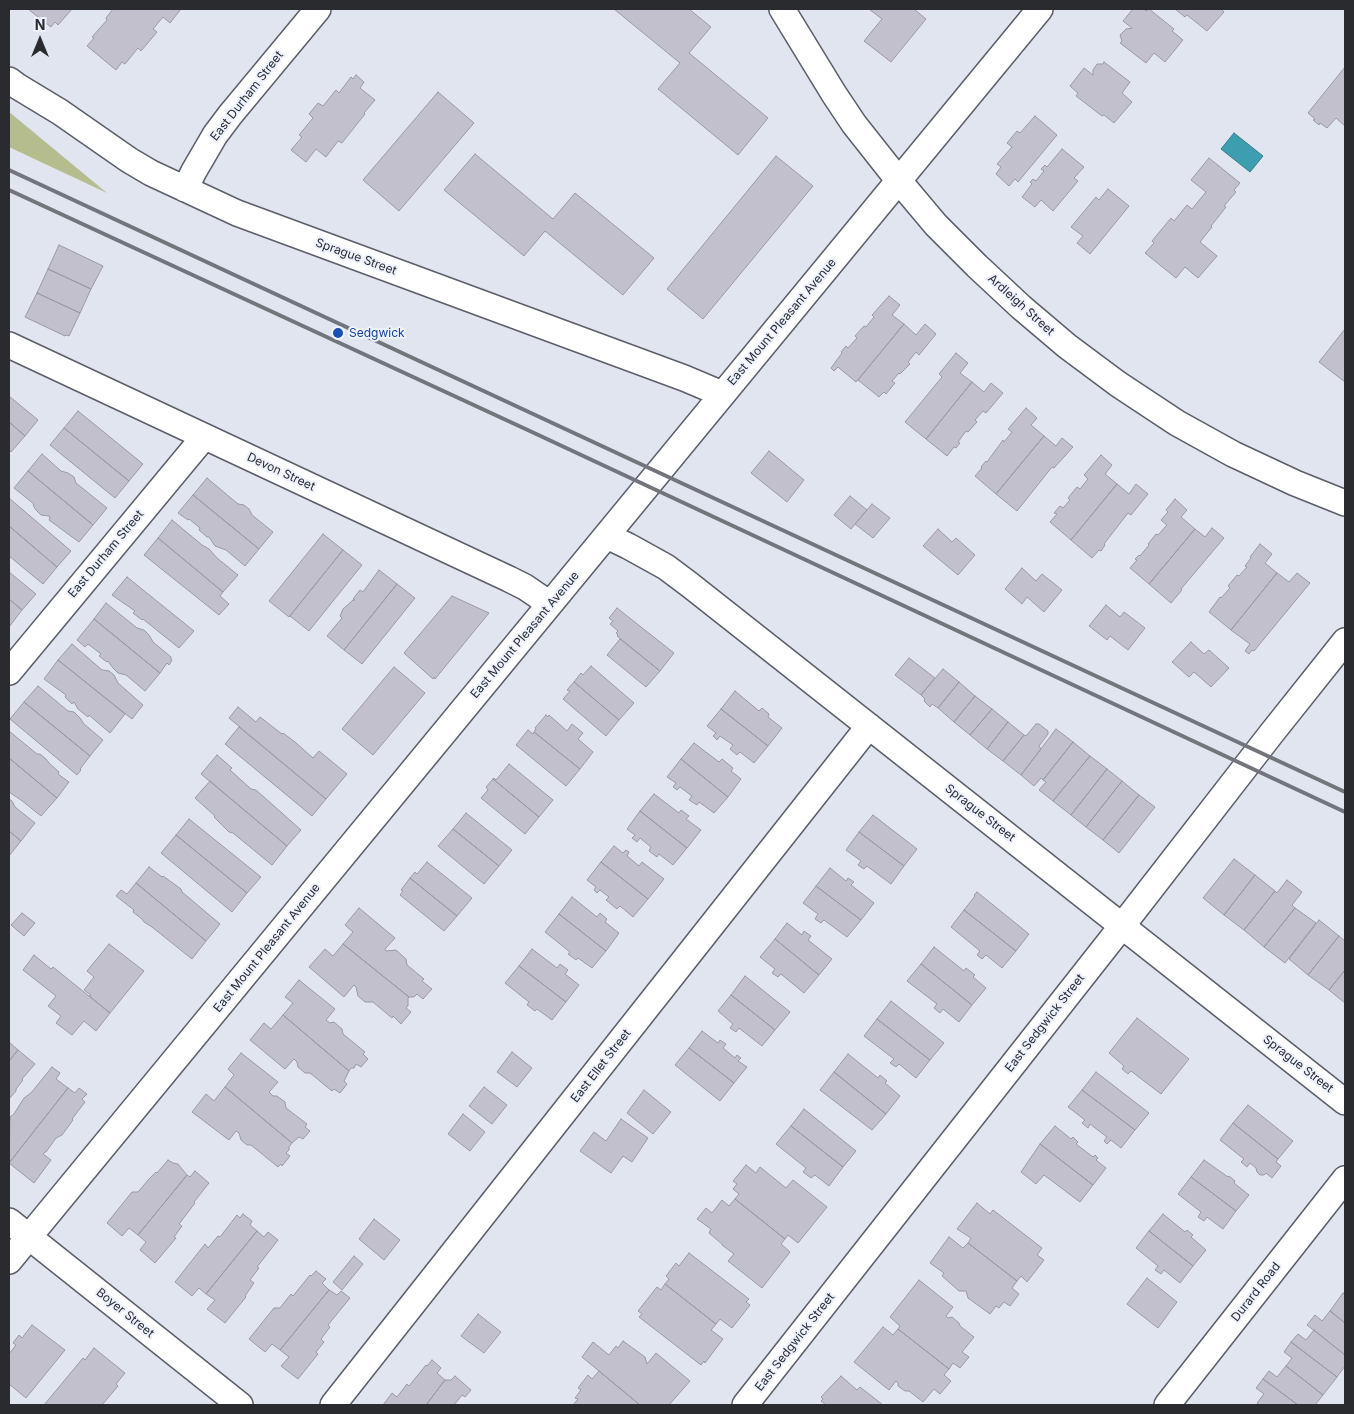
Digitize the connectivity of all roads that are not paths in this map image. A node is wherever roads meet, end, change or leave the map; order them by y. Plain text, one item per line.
1 (318, 9) edge
2 (782, 9) edge
3 (1040, 9) edge
4 (9, 80) edge
5 (899, 181) junction
6 (185, 190) junction
7 (9, 346) edge
8 (722, 394) junction
9 (204, 437) junction
10 (1345, 503) edge
11 (607, 536) junction
12 (550, 604) junction
13 (1345, 641) edge
14 (9, 672) edge
15 (869, 726) junction
16 (1122, 926) junction
17 (1345, 1102) edge
18 (1345, 1179) edge
19 (9, 1220) edge
20 (29, 1236) junction
21 (9, 1261) edge
22 (240, 1405) edge
23 (333, 1405) edge
24 (745, 1405) edge
25 (1167, 1405) edge

1 - 6 street, East Durham Street
2 - 5 street, Ardleigh Street
3 - 5 street, East Mount Pleasant Avenue
4 - 6 street, Sprague Street
5 - 8 street, East Mount Pleasant Avenue
5 - 10 street, Ardleigh Street
6 - 8 street, Sprague Street
7 - 9 street, Devon Street
8 - 11 street, East Mount Pleasant Avenue
9 - 12 street, Devon Street
9 - 14 street, East Durham Street
11 - 12 street, East Mount Pleasant Avenue
11 - 15 street, Sprague Street
12 - 20 street, East Mount Pleasant Avenue
13 - 16 street, East Sedgwick Street
15 - 16 street, Sprague Street
15 - 23 street, East Ellet Street
16 - 17 street, Sprague Street
16 - 24 street, East Sedgwick Street
18 - 25 street, Durard Road
19 - 20 street, Boyer Street
20 - 21 street, East Mount Pleasant Avenue
20 - 22 street, Boyer Street

